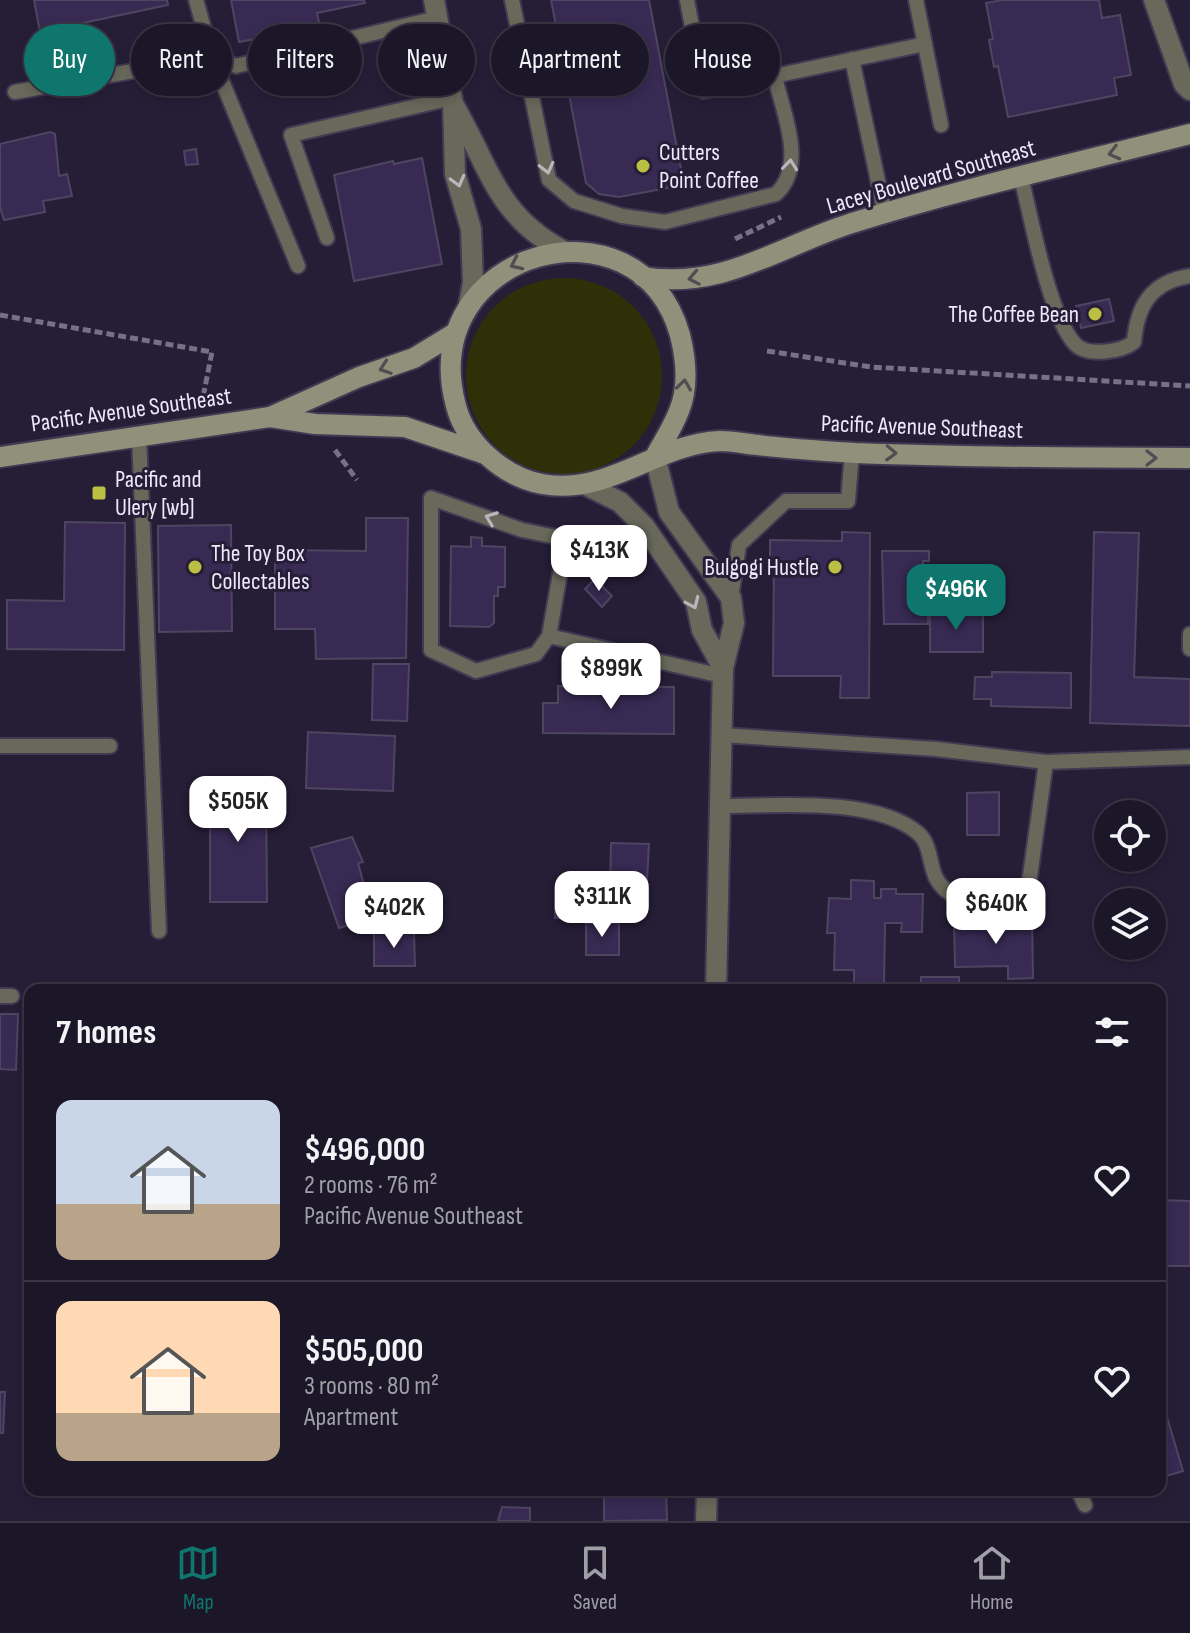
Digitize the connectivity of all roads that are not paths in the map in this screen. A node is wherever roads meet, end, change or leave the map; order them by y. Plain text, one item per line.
1 (196, 0) edge
2 (512, 0) edge
3 (687, 0) edge
4 (916, 0) edge
5 (1154, 0) edge
6 (436, 9) edge
7 (203, 24) edge
8 (691, 24) edge
9 (925, 44) junction
10 (852, 59) junction
11 (232, 64) edge
12 (131, 71) edge
13 (780, 76) edge
14 (1190, 90) edge
15 (15, 92) dead end
16 (228, 96) edge
17 (779, 96) edge
18 (453, 101) junction
19 (941, 125) dead end
20 (1190, 134) edge
21 (1021, 177) junction
22 (885, 214) junction
23 (327, 238) dead end
24 (562, 250) junction
25 (298, 266) dead end
26 (1190, 276) edge
27 (643, 277) junction
28 (469, 304) junction
29 (455, 333) junction
30 (270, 417) junction
31 (139, 435) junction
32 (852, 452) junction
33 (486, 454) junction
34 (0, 457) edge
35 (655, 457) junction
36 (1190, 458) edge
37 (588, 486) junction
38 (731, 598) junction
39 (1190, 634) edge
40 (549, 636) junction
41 (1190, 649) edge
42 (722, 672) junction
43 (721, 735) junction
44 (0, 746) edge
45 (110, 746) dead end
46 (1190, 757) edge
47 (1046, 762) junction
48 (719, 806) junction
49 (159, 931) dead end
50 (716, 984) edge
51 (707, 1496) edge
52 (1081, 1496) edge
53 (1085, 1505) dead end
54 (706, 1521) edge

1 - 7 lane
2 -> 17 lane
3 - 8 lane
4 - 9 lane
5 - 14 street
6 - 11 lane
6 - 18 street
9 - 10 lane
9 - 19 lane
10 - 13 lane
10 - 22 lane
12 - 15 lane
16 - 25 lane
18 - 23 lane
18 - 24 street
18 -> 28 street
20 -> 21 main road, Lacey Boulevard Southeast
21 - 22 main road, Lacey Boulevard Southeast
21 - 26 lane
22 -> 27 main road, Lacey Boulevard Southeast
24 - 27 main road
24 -> 28 main road
35 -> 27 main road
28 - 29 main road
29 -> 30 main road, Pacific Avenue Southeast
29 - 33 main road
30 - 31 main road, Pacific Avenue Southeast
30 - 33 main road, Pacific Avenue Southeast
31 - 34 main road, Pacific Avenue Southeast
31 - 49 lane
32 - 35 main road, Pacific Avenue Southeast
32 -> 36 main road, Pacific Avenue Southeast
32 - 38 lane
33 - 37 main road
35 - 37 main road
35 - 38 street
37 -> 42 street
38 - 42 street
39 - 41 lane
40 -> 40 lane
40 - 42 lane
42 - 43 street
43 - 47 lane
43 - 48 street
44 - 45 lane
46 - 47 lane
47 - 48 lane
48 - 50 street
51 - 54 street
52 - 53 lane

